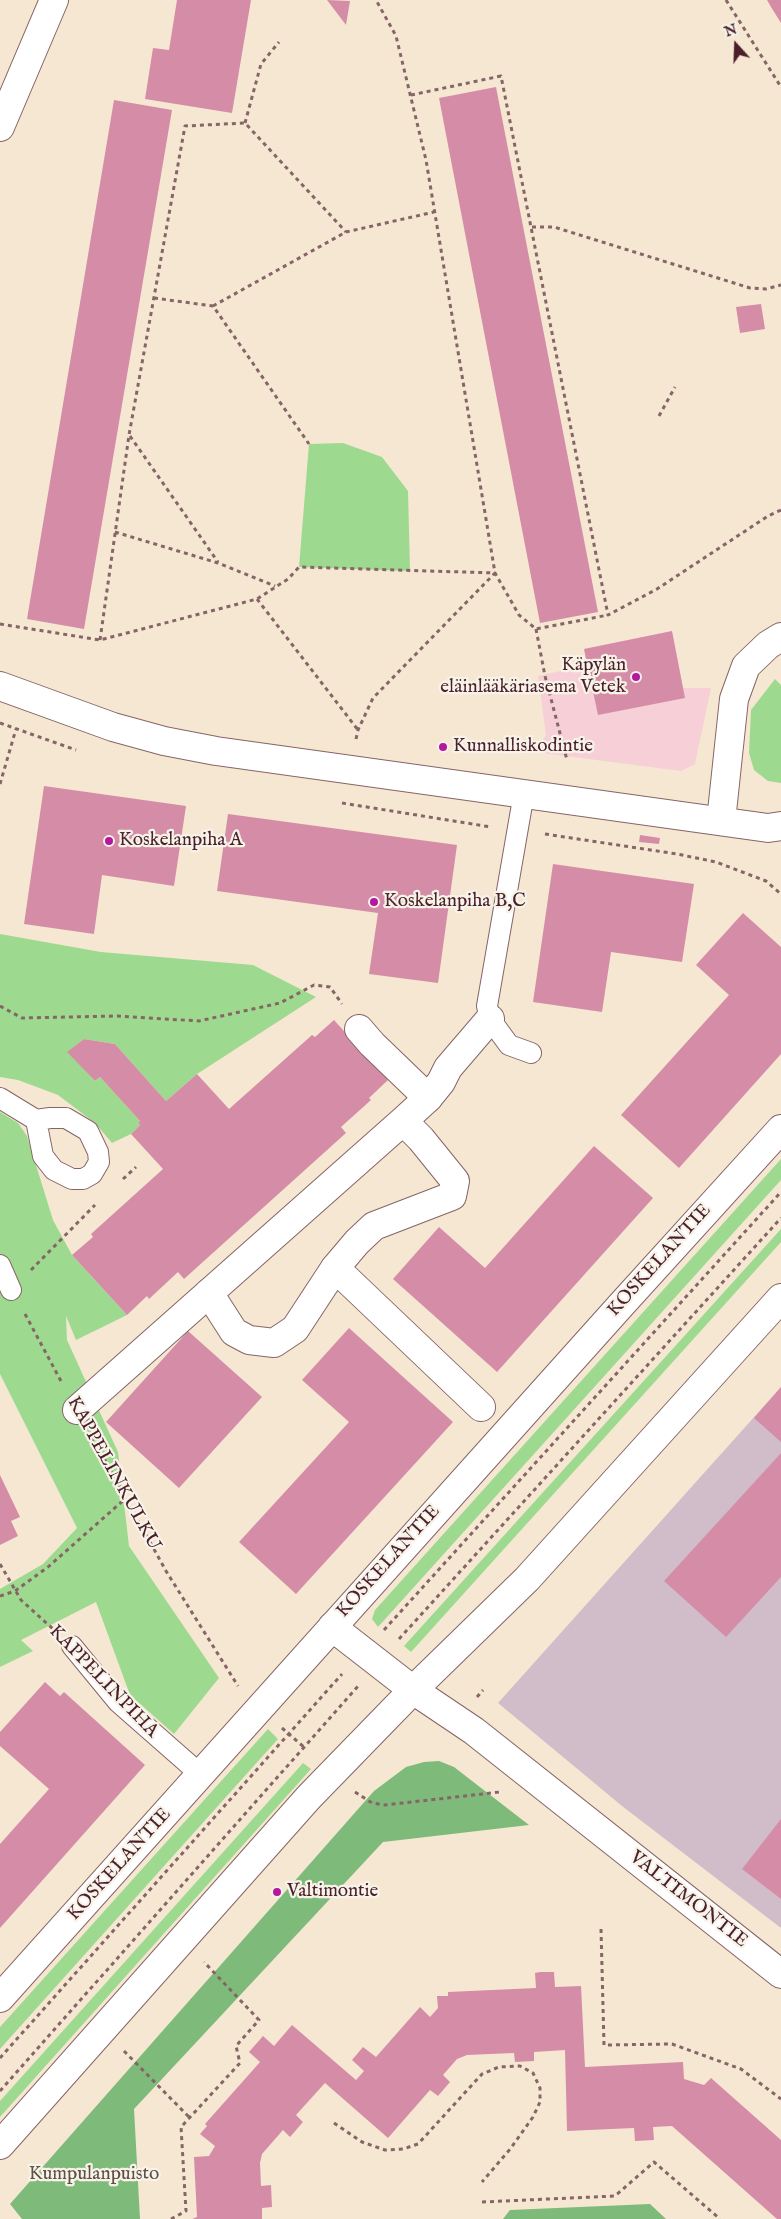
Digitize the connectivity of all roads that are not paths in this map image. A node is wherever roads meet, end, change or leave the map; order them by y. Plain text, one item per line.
1 (54, 0) edge
2 (0, 127) edge
3 (781, 637) edge
4 (0, 686) edge
5 (524, 793) junction
6 (721, 821) junction
7 (777, 830) edge
8 (490, 1019) junction
9 (360, 1029) road end
10 (531, 1053) dead end
11 (0, 1098) edge
12 (428, 1098) junction
13 (36, 1120) junction
14 (403, 1121) junction
15 (781, 1129) edge
16 (0, 1265) edge
17 (335, 1268) junction
18 (11, 1290) road end
19 (210, 1293) junction
20 (781, 1298) edge
21 (482, 1407) dead end
22 (77, 1410) road end
23 (332, 1627) junction
24 (72, 1646) road end
25 (413, 1690) junction
26 (200, 1774) junction
27 (781, 1974) edge
28 (0, 1998) edge
29 (0, 2145) edge

1 - 2 street
3 - 6 street
4 - 5 street
5 - 6 street
5 - 8 lane
6 - 7 street
8 - 10 lane
8 - 12 street
9 - 12 street
11 - 13 lane
12 - 14 street
13 - 13 lane
14 - 17 street
14 - 19 street
15 - 23 street, KOSKELANTIE
16 - 18 lane
17 - 19 street
17 - 21 street
19 - 22 street
20 - 25 street
23 - 25 street, VALTIMONTIE
23 - 26 street, KOSKELANTIE
24 - 26 lane, KAPPELINPIHA
25 - 27 street, VALTIMONTIE
25 - 29 street
26 - 28 street, KOSKELANTIE

